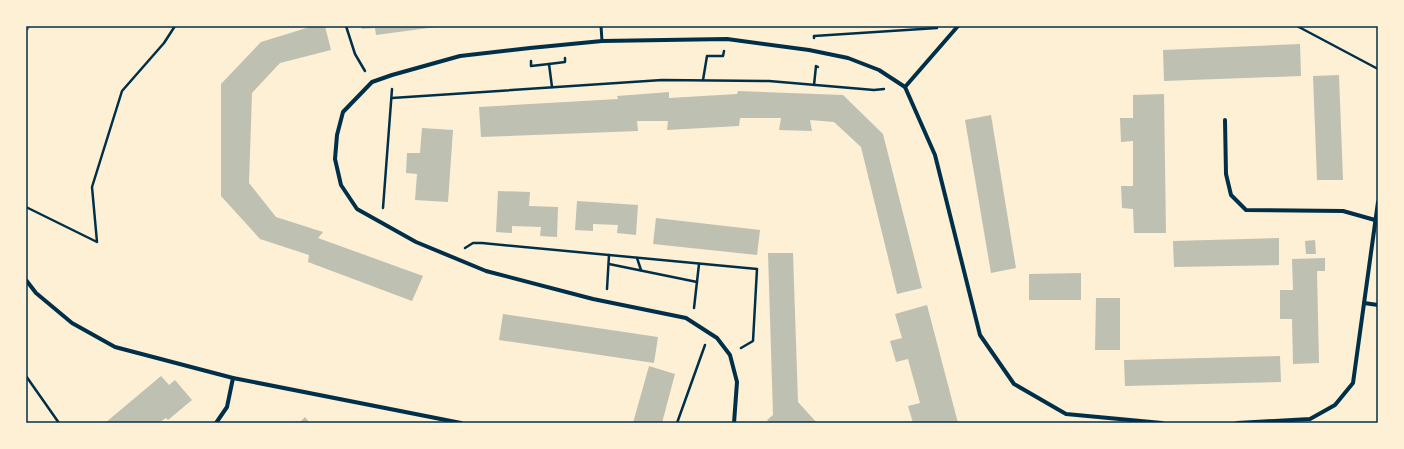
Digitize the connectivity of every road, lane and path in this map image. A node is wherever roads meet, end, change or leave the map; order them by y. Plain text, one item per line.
1 (176, 26) edge
2 (346, 26) edge
3 (601, 26) edge
4 (958, 26) edge
5 (1297, 26) edge
6 (956, 31) junction
7 (727, 39) junction
8 (602, 41) junction
9 (530, 48) junction
10 (809, 50) junction
11 (832, 54) junction
12 (1378, 69) edge
13 (392, 75) junction
14 (702, 80) junction
15 (372, 82) junction
16 (814, 85) junction
17 (552, 87) junction
18 (904, 87) junction
19 (392, 98) junction
20 (1225, 120) dead end
21 (1378, 202) edge
22 (26, 207) edge
23 (1375, 220) junction
24 (382, 222) junction
25 (609, 255) junction
26 (451, 257) junction
27 (637, 258) junction
28 (609, 264) junction
29 (699, 264) junction
30 (641, 270) junction
31 (26, 280) edge
32 (697, 282) junction
33 (606, 302) junction
34 (1364, 303) junction
35 (1378, 305) edge
36 (693, 322) junction
37 (709, 333) junction
38 (730, 355) junction
39 (26, 376) edge
40 (233, 378) junction
41 (59, 423) edge
42 (216, 423) edge
43 (461, 423) edge
44 (677, 423) edge
45 (734, 423) edge
46 (1162, 423) edge
47 (1237, 423) edge

1 - 22 path
2 - 15 path
3 - 8 lane
4 - 6 street
5 - 12 path
6 - 10 path
6 - 18 street
7 - 8 street
7 - 10 street
7 - 14 path
8 - 9 street
9 - 13 street
9 - 17 path
10 - 11 street
11 - 16 path
11 - 18 street
13 - 15 street
13 - 19 path
14 - 16 path
14 - 17 path
15 - 24 street
16 - 18 path
17 - 19 path
18 - 46 street
19 - 24 path
20 - 23 street
21 - 23 street
23 - 34 street
24 - 26 street
25 - 26 path
25 - 27 path
25 - 28 path
26 - 33 street
27 - 29 path
27 - 30 path
28 - 30 path
28 - 33 path
29 - 32 path
29 - 38 path
30 - 32 path
31 - 40 street
32 - 36 path
33 - 36 street
34 - 35 street
34 - 47 street
36 - 37 street
37 - 38 street
37 - 44 path
38 - 45 street
39 - 41 path
40 - 42 street
40 - 43 street

